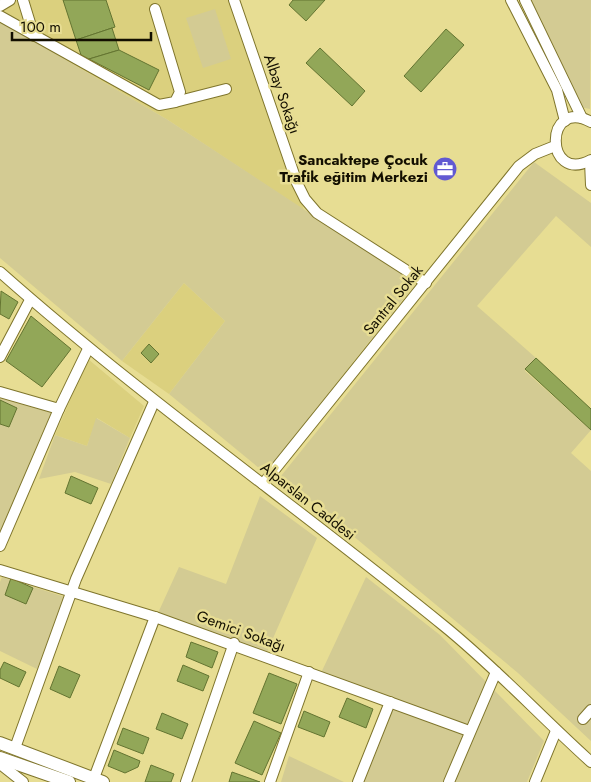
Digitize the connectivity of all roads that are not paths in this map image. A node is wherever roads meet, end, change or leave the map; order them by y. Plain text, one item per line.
1 (10, 0) edge
2 (24, 0) edge
3 (234, 0) edge
4 (511, 0) edge
5 (525, 0) edge
6 (0, 6) edge
7 (155, 9) dead end
8 (0, 16) edge
9 (34, 36) junction
10 (226, 89) dead end
11 (175, 102) junction
12 (587, 120) edge
13 (565, 121) junction
14 (555, 146) junction
15 (591, 160) edge
16 (591, 185) edge
17 (1, 277) edge
18 (426, 283) junction
19 (30, 300) junction
20 (88, 349) junction
21 (0, 357) edge
22 (0, 392) edge
23 (154, 402) junction
24 (59, 410) junction
25 (263, 484) junction
26 (0, 546) edge
27 (0, 570) edge
28 (72, 592) junction
29 (155, 617) junction
30 (234, 644) junction
31 (309, 672) junction
32 (496, 672) junction
33 (390, 702) junction
34 (591, 710) edge
35 (583, 719) dead end
36 (469, 730) junction
37 (556, 731) junction
38 (0, 743) edge
39 (15, 748) junction
40 (0, 758) edge
41 (591, 762) edge
42 (0, 764) edge
43 (98, 780) edge
44 (23, 782) edge
45 (69, 782) edge
46 (186, 782) edge
47 (270, 782) edge
48 (358, 782) edge
49 (449, 782) edge
50 (535, 782) edge

1 - 6 street
2 - 9 street
3 - 18 street, Albay Sokağı
4 - 13 street
5 - 12 street
7 - 11 street
8 - 9 street
9 - 11 street
10 - 11 street
12 - 13 street
13 - 14 street
14 - 15 street
14 - 18 street, Santral Sokak
15 - 16 street
17 - 19 street, Alparslan Caddesi
18 - 25 street, Santral Sokak
19 - 20 street, Alparslan Caddesi
19 - 21 street
20 - 23 street, Alparslan Caddesi
20 - 24 street
22 - 24 street
23 - 25 street, Alparslan Caddesi
23 - 28 street
24 - 26 street
25 - 32 street, Alparslan Caddesi
27 - 28 street, Gemici Sokağı
28 - 29 street, Gemici Sokağı
28 - 39 street
29 - 30 street, Gemici Sokağı
29 - 43 street
30 - 31 street, Gemici Sokağı
30 - 46 street
31 - 33 street, Gemici Sokağı
31 - 47 street
32 - 36 street
32 - 37 street, Alparslan Caddesi
33 - 36 street, Gemici Sokağı
33 - 48 street
34 - 35 street
36 - 49 street
37 - 41 street, Alparslan Caddesi
37 - 50 street
38 - 39 main road
39 - 43 main road
40 - 45 main road
42 - 44 street

